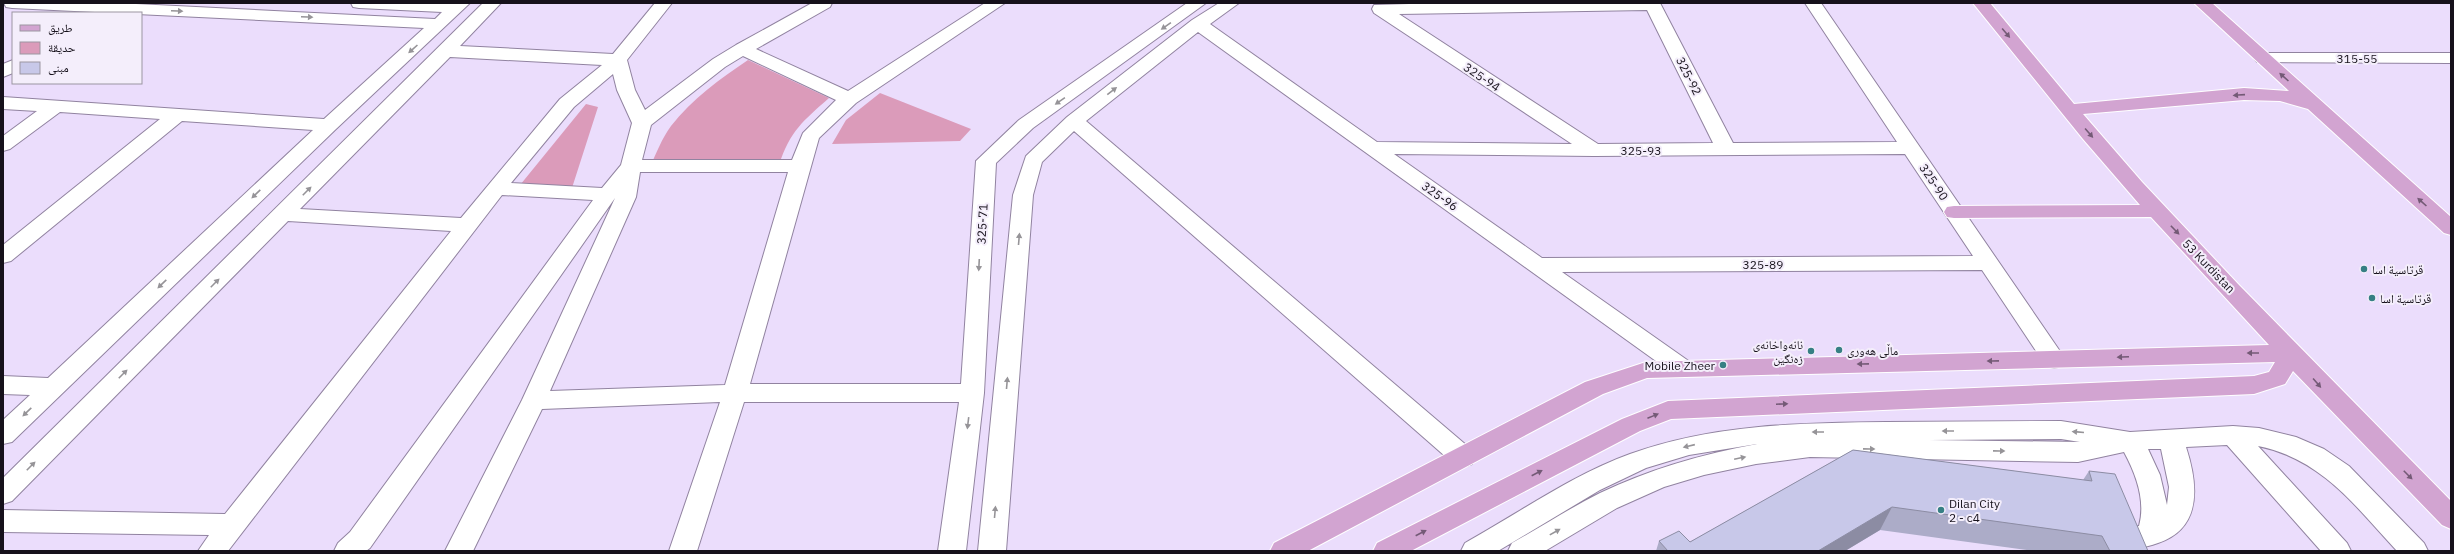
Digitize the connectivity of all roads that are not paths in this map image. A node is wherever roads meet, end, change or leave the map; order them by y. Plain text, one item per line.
1 (12, 3) edge
2 (359, 3) edge
3 (493, 3) edge
4 (664, 3) edge
5 (824, 3) edge
6 (997, 3) edge
7 (1198, 3) edge
8 (1231, 3) edge
9 (1813, 3) edge
10 (1981, 3) edge
11 (2202, 3) edge
12 (1652, 4) edge
13 (459, 6) edge
14 (1376, 6) edge
15 (99, 10) edge
16 (440, 24) junction
17 (1198, 24) junction
18 (742, 50) junction
19 (446, 51) junction
20 (2263, 58) junction
21 (2430, 58) junction
22 (2451, 58) edge
23 (618, 60) junction
24 (12, 66) edge
25 (3, 72) edge
26 (2451, 74) edge
27 (849, 99) junction
28 (3, 103) edge
29 (55, 107) junction
30 (2318, 108) junction
31 (2070, 110) junction
32 (177, 114) junction
33 (1074, 121) junction
34 (642, 123) junction
35 (329, 125) junction
36 (3, 145) edge
37 (1372, 148) junction
38 (1911, 148) junction
39 (1726, 149) junction
40 (1594, 150) junction
41 (631, 166) junction
42 (800, 166) junction
43 (496, 188) junction
44 (607, 194) junction
45 (2157, 211) junction
46 (1954, 212) junction
47 (284, 214) junction
48 (467, 225) junction
49 (2451, 228) edge
50 (3, 256) edge
51 (1988, 263) junction
52 (1538, 265) junction
53 (2292, 353) junction
54 (2054, 360) junction
55 (1682, 368) junction
56 (3, 385) edge
57 (53, 387) junction
58 (735, 393) junction
59 (972, 393) junction
60 (534, 400) junction
61 (3, 435) edge
62 (2233, 435) junction
63 (2171, 439) junction
64 (2130, 441) junction
65 (1463, 457) junction
66 (3, 494) edge
67 (2451, 518) edge
68 (3, 521) edge
69 (232, 525) junction
70 (212, 551) edge
71 (348, 551) edge
72 (459, 551) edge
73 (683, 551) edge
74 (952, 551) edge
75 (992, 551) edge
76 (1284, 551) edge
77 (1387, 551) edge
78 (1475, 551) edge
79 (1522, 551) edge
80 (2337, 551) edge
81 (2414, 551) edge

1 - 15 street
2 - 13 street
3 - 19 street
4 - 23 street
5 - 18 street
6 - 27 street
7 -> 59 street, 325-71
8 - 17 street
9 - 38 street, 325-90
10 -> 31 main road, 53 Kurdistan
11 - 20 main road
12 - 14 street
12 - 39 street, 325-92
13 - 16 street
14 - 40 street, 325-94
15 -> 16 street
16 -> 35 street
33 -> 17 street
17 - 37 street, 325-96
18 - 27 street
18 - 34 street
19 - 23 street
47 -> 19 street
20 - 21 street, 315-55
30 -> 20 main road
21 - 22 street, 315-55
21 - 26 street
23 - 34 street
23 - 43 street
24 - 25 street
27 - 42 street
28 - 29 street
29 - 32 street
29 - 36 street
30 -> 31 main road
49 -> 30 main road
31 -> 45 main road, 53 Kurdistan
32 - 35 street
32 - 50 street
33 - 65 street
75 -> 33 street
34 - 41 street
35 -> 57 street
37 - 40 street, 325-93
37 - 52 street, 325-96
38 - 39 street, 325-93
38 - 46 street, 325-90
39 - 40 street, 325-93
41 - 42 street
41 - 44 street
41 - 60 street
42 - 58 street
43 - 44 street
43 - 48 street
44 - 71 street
45 - 46 main road
45 -> 53 main road, 53 Kurdistan
46 - 51 street, 325-90
47 - 48 street
66 -> 47 street
48 - 69 street
51 - 52 street, 325-89
51 - 54 street, 325-90
52 - 55 street, 325-96
53 -> 54 main road
53 -> 67 main road, 53 Kurdistan
77 -> 53 main road
54 -> 55 main road
55 - 65 main road
56 - 57 street
57 -> 61 street
58 - 59 street
58 - 60 street
58 - 73 street
59 -> 74 street, 325-71
60 - 72 street
62 - 63 street
62 - 80 street
62 - 81 street
63 - 64 street
63 - 64 street
64 -> 78 street
79 -> 64 street
65 - 76 main road
68 - 69 street
69 - 70 street

